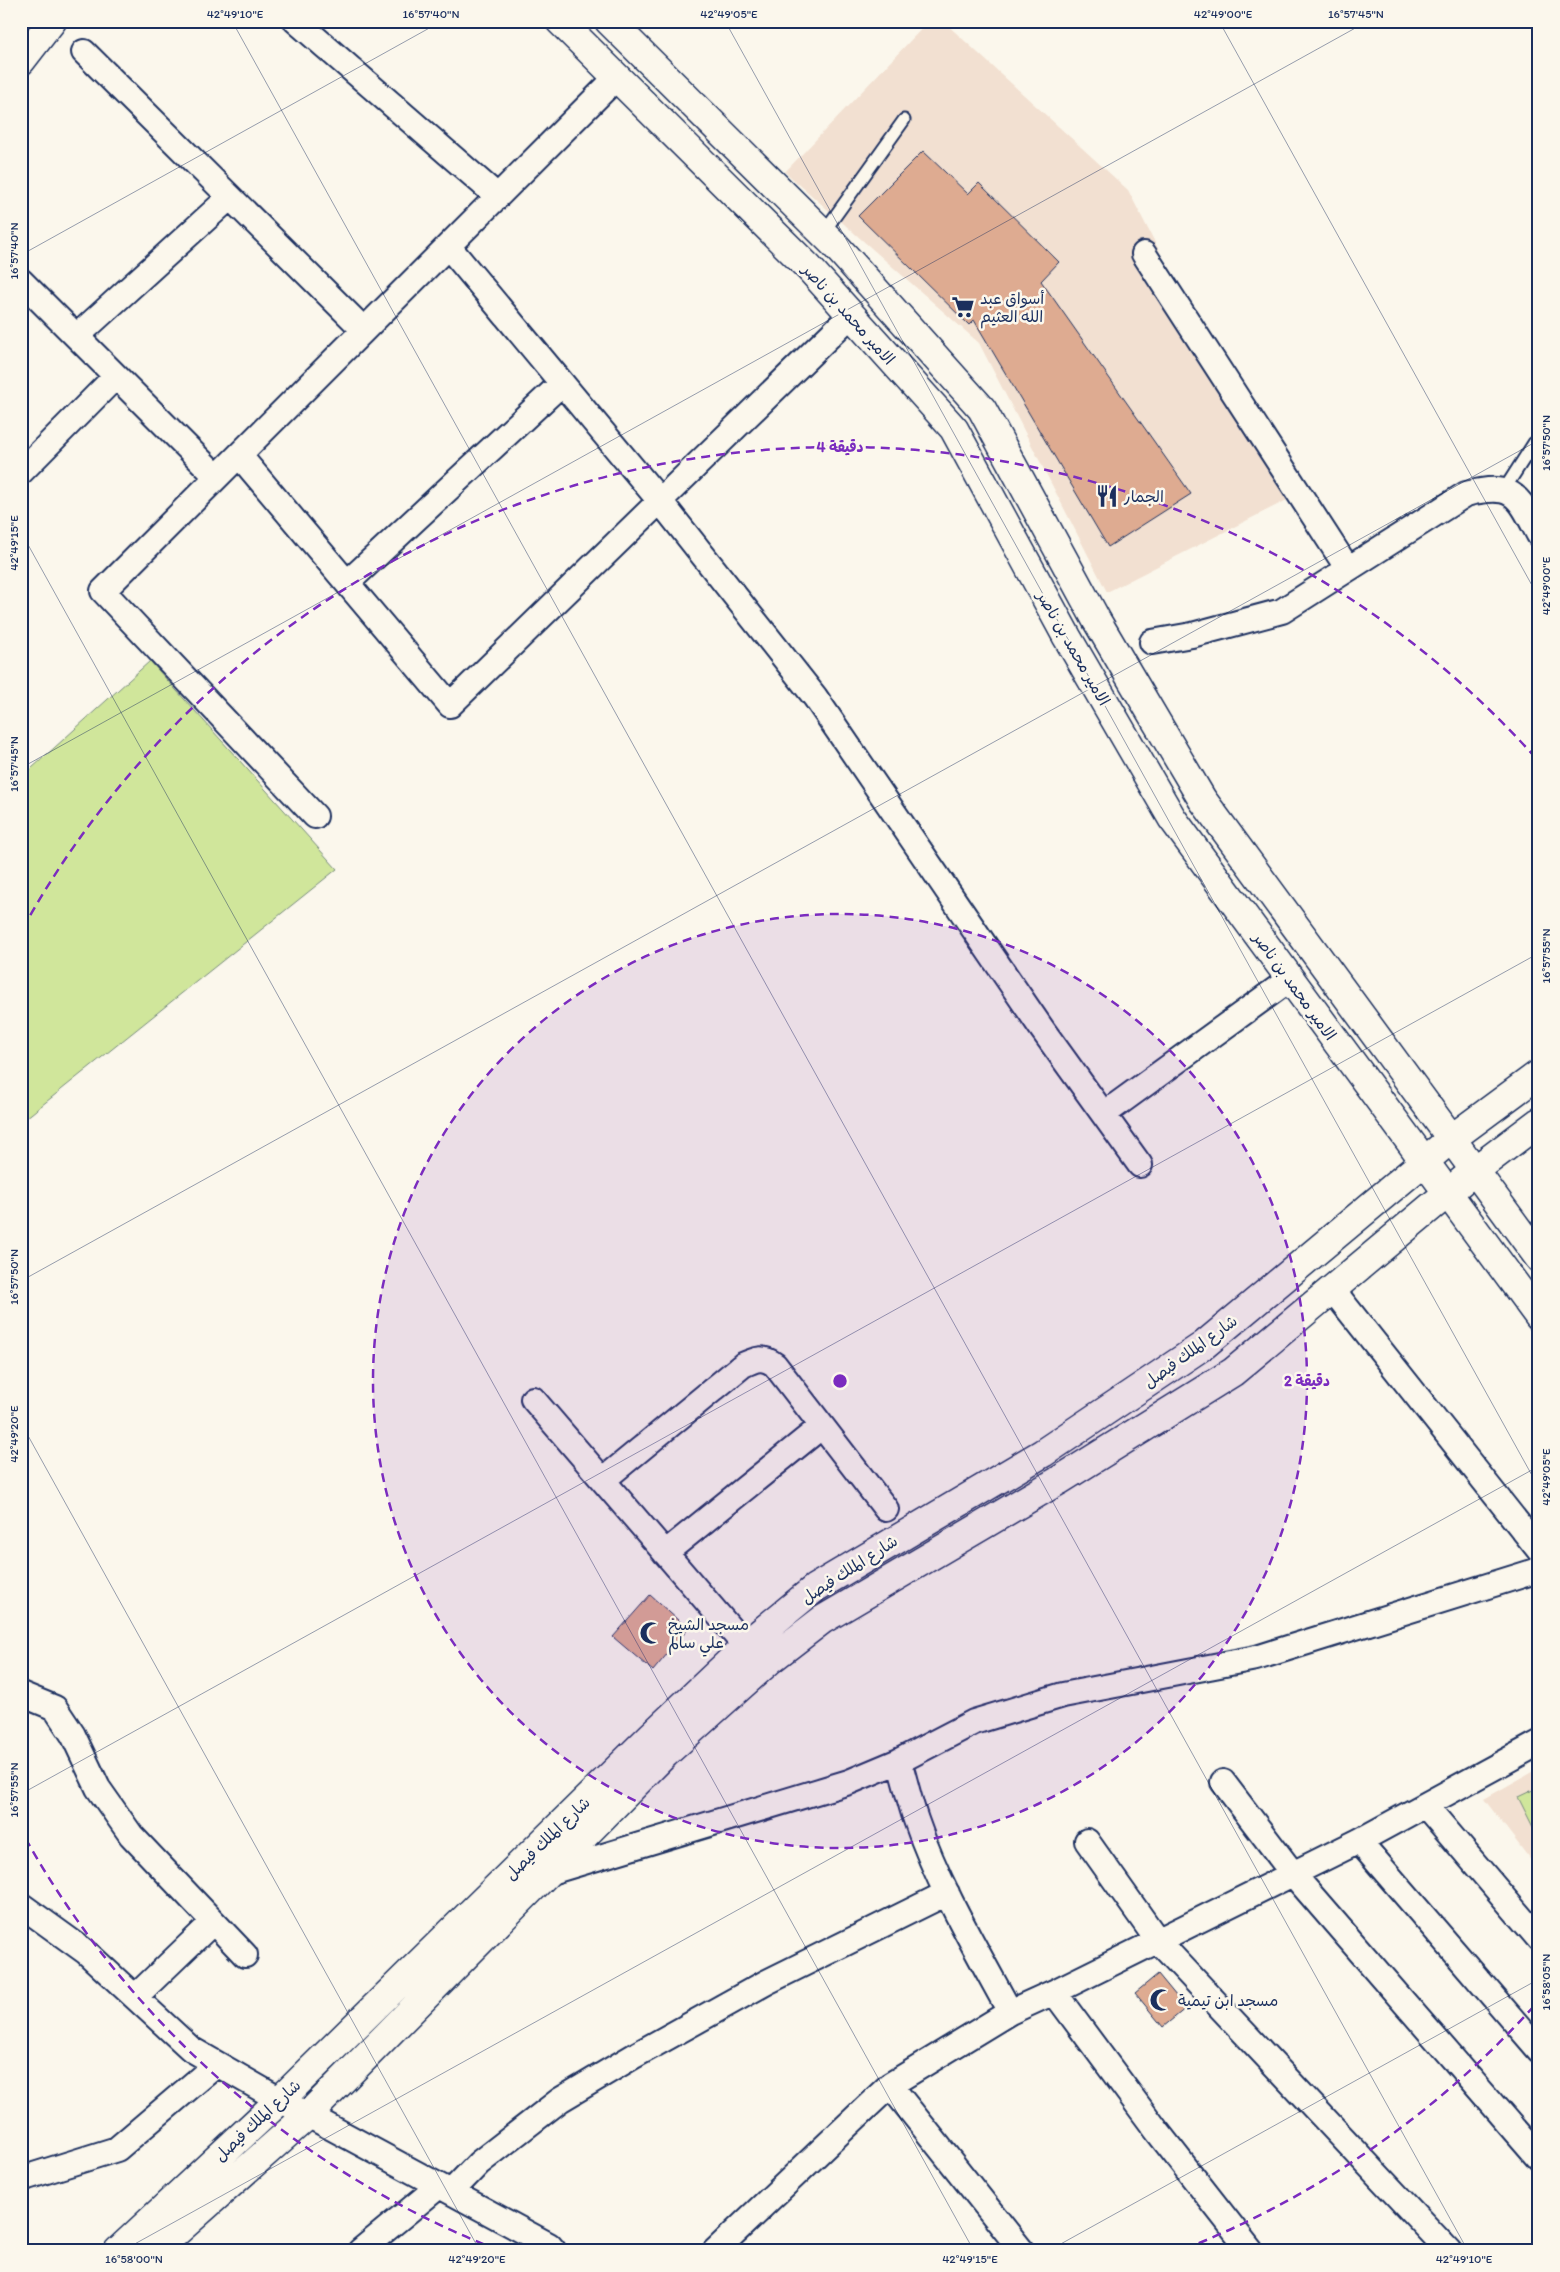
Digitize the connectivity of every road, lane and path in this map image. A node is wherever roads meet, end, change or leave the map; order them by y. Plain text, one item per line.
1 (52, 21) edge
2 (296, 21) edge
3 (560, 21) edge
4 (609, 21) edge
5 (84, 52) dead end
6 (21, 61) edge
7 (616, 78) junction
8 (904, 120) dead end
9 (498, 196) junction
10 (230, 197) junction
11 (823, 233) junction
12 (448, 246) junction
13 (1144, 254) dead end
14 (21, 281) edge
15 (851, 315) junction
16 (364, 330) junction
17 (77, 336) junction
18 (116, 376) junction
19 (562, 383) junction
20 (1539, 439) edge
21 (239, 455) junction
22 (21, 472) edge
23 (217, 477) junction
24 (1504, 490) junction
25 (660, 501) junction
26 (1539, 535) edge
27 (1348, 569) junction
28 (347, 583) junction
29 (1152, 642) dead end
30 (315, 816) dead end
31 (1290, 978) junction
32 (1539, 1074) edge
33 (1104, 1114) junction
34 (1539, 1122) edge
35 (1451, 1139) junction
36 (1424, 1161) junction
37 (1140, 1165) dead end
38 (1474, 1171) junction
39 (1447, 1193) junction
40 (1539, 1258) edge
41 (1332, 1289) junction
42 (1539, 1318) edge
43 (533, 1399) dead end
44 (822, 1426) junction
45 (604, 1480) junction
46 (886, 1509) dead end
47 (1539, 1550) edge
48 (665, 1553) junction
49 (1539, 1570) edge
50 (746, 1647) junction
51 (21, 1694) edge
52 (1539, 1743) edge
53 (899, 1761) junction
54 (1223, 1782) dead end
55 (1425, 1805) junction
56 (1087, 1841) dead end
57 (1359, 1841) junction
58 (547, 1874) junction
59 (1293, 1874) junction
60 (947, 1893) junction
61 (21, 1904) edge
62 (213, 1922) junction
63 (1539, 1939) edge
64 (1158, 1941) junction
65 (245, 1955) dead end
66 (1054, 1992) junction
67 (135, 1997) junction
68 (1010, 2012) junction
69 (1539, 2050) edge
70 (217, 2064) junction
71 (890, 2085) junction
72 (280, 2100) junction
73 (308, 2115) junction
74 (1539, 2158) edge
75 (21, 2179) edge
76 (445, 2189) junction
77 (118, 2251) edge
78 (155, 2251) edge
79 (360, 2251) edge
80 (554, 2251) edge
81 (715, 2251) edge
82 (1022, 2251) edge
83 (1252, 2251) edge
84 (1449, 2251) edge

1 - 6 main road
2 - 9 street
3 - 7 main road, الامير محمد بن ناصر
4 - 11 main road, الامير محمد بن ناصر
5 - 10 street
7 - 9 street
7 - 15 main road, الامير محمد بن ناصر
8 - 11 lane
9 - 12 street
10 - 16 street
10 - 17 street
11 - 35 main road, الامير محمد بن ناصر
12 - 16 street
12 - 19 street
13 - 27 street
14 - 17 street
15 - 25 street
15 - 31 main road, الامير محمد بن ناصر
16 - 21 street
17 - 18 street
18 - 22 street
18 - 23 street
19 - 25 street
19 - 28 street
20 - 24 lane
21 - 23 street
21 - 28 street
23 - 30 street
24 - 26 street
24 - 27 street
25 - 28 street
25 - 33 street
27 - 29 street
31 - 33 street
31 - 36 main road, الامير محمد بن ناصر
32 - 35 main road, شارع الملك فيصل
33 - 37 street
34 - 38 main road, شارع الملك فيصل
35 - 36 main road, شارع الملك فيصل
35 - 38 main road, الامير محمد بن ناصر
36 - 39 main road, الامير محمد بن ناصر
36 - 50 main road, شارع الملك فيصل
38 - 39 main road, شارع الملك فيصل
38 - 40 main road, الامير محمد بن ناصر
39 - 41 main road, شارع الملك فيصل
39 - 42 main road, الامير محمد بن ناصر
41 - 47 street
41 - 58 main road, شارع الملك فيصل
43 - 45 street
44 - 45 street
44 - 46 street
44 - 48 street
45 - 48 street
48 - 50 street
49 - 53 street
50 - 72 main road, شارع الملك فيصل
51 - 62 street
52 - 55 street
53 - 58 street
53 - 60 street
54 - 59 street
55 - 57 street
55 - 63 street
56 - 64 street
57 - 59 street
57 - 69 street
58 - 73 main road, شارع الملك فيصل
59 - 64 street
59 - 74 street
60 - 68 street
60 - 76 street
61 - 67 street
62 - 65 street
62 - 67 street
64 - 66 street
64 - 84 street
66 - 68 street
66 - 83 street
67 - 70 street
68 - 71 street
70 - 72 street
70 - 75 street
71 - 81 street
71 - 82 street
72 - 73 street
72 - 77 main road, شارع الملك فيصل
73 - 76 street
73 - 78 main road, شارع الملك فيصل
76 - 79 street
76 - 80 street

